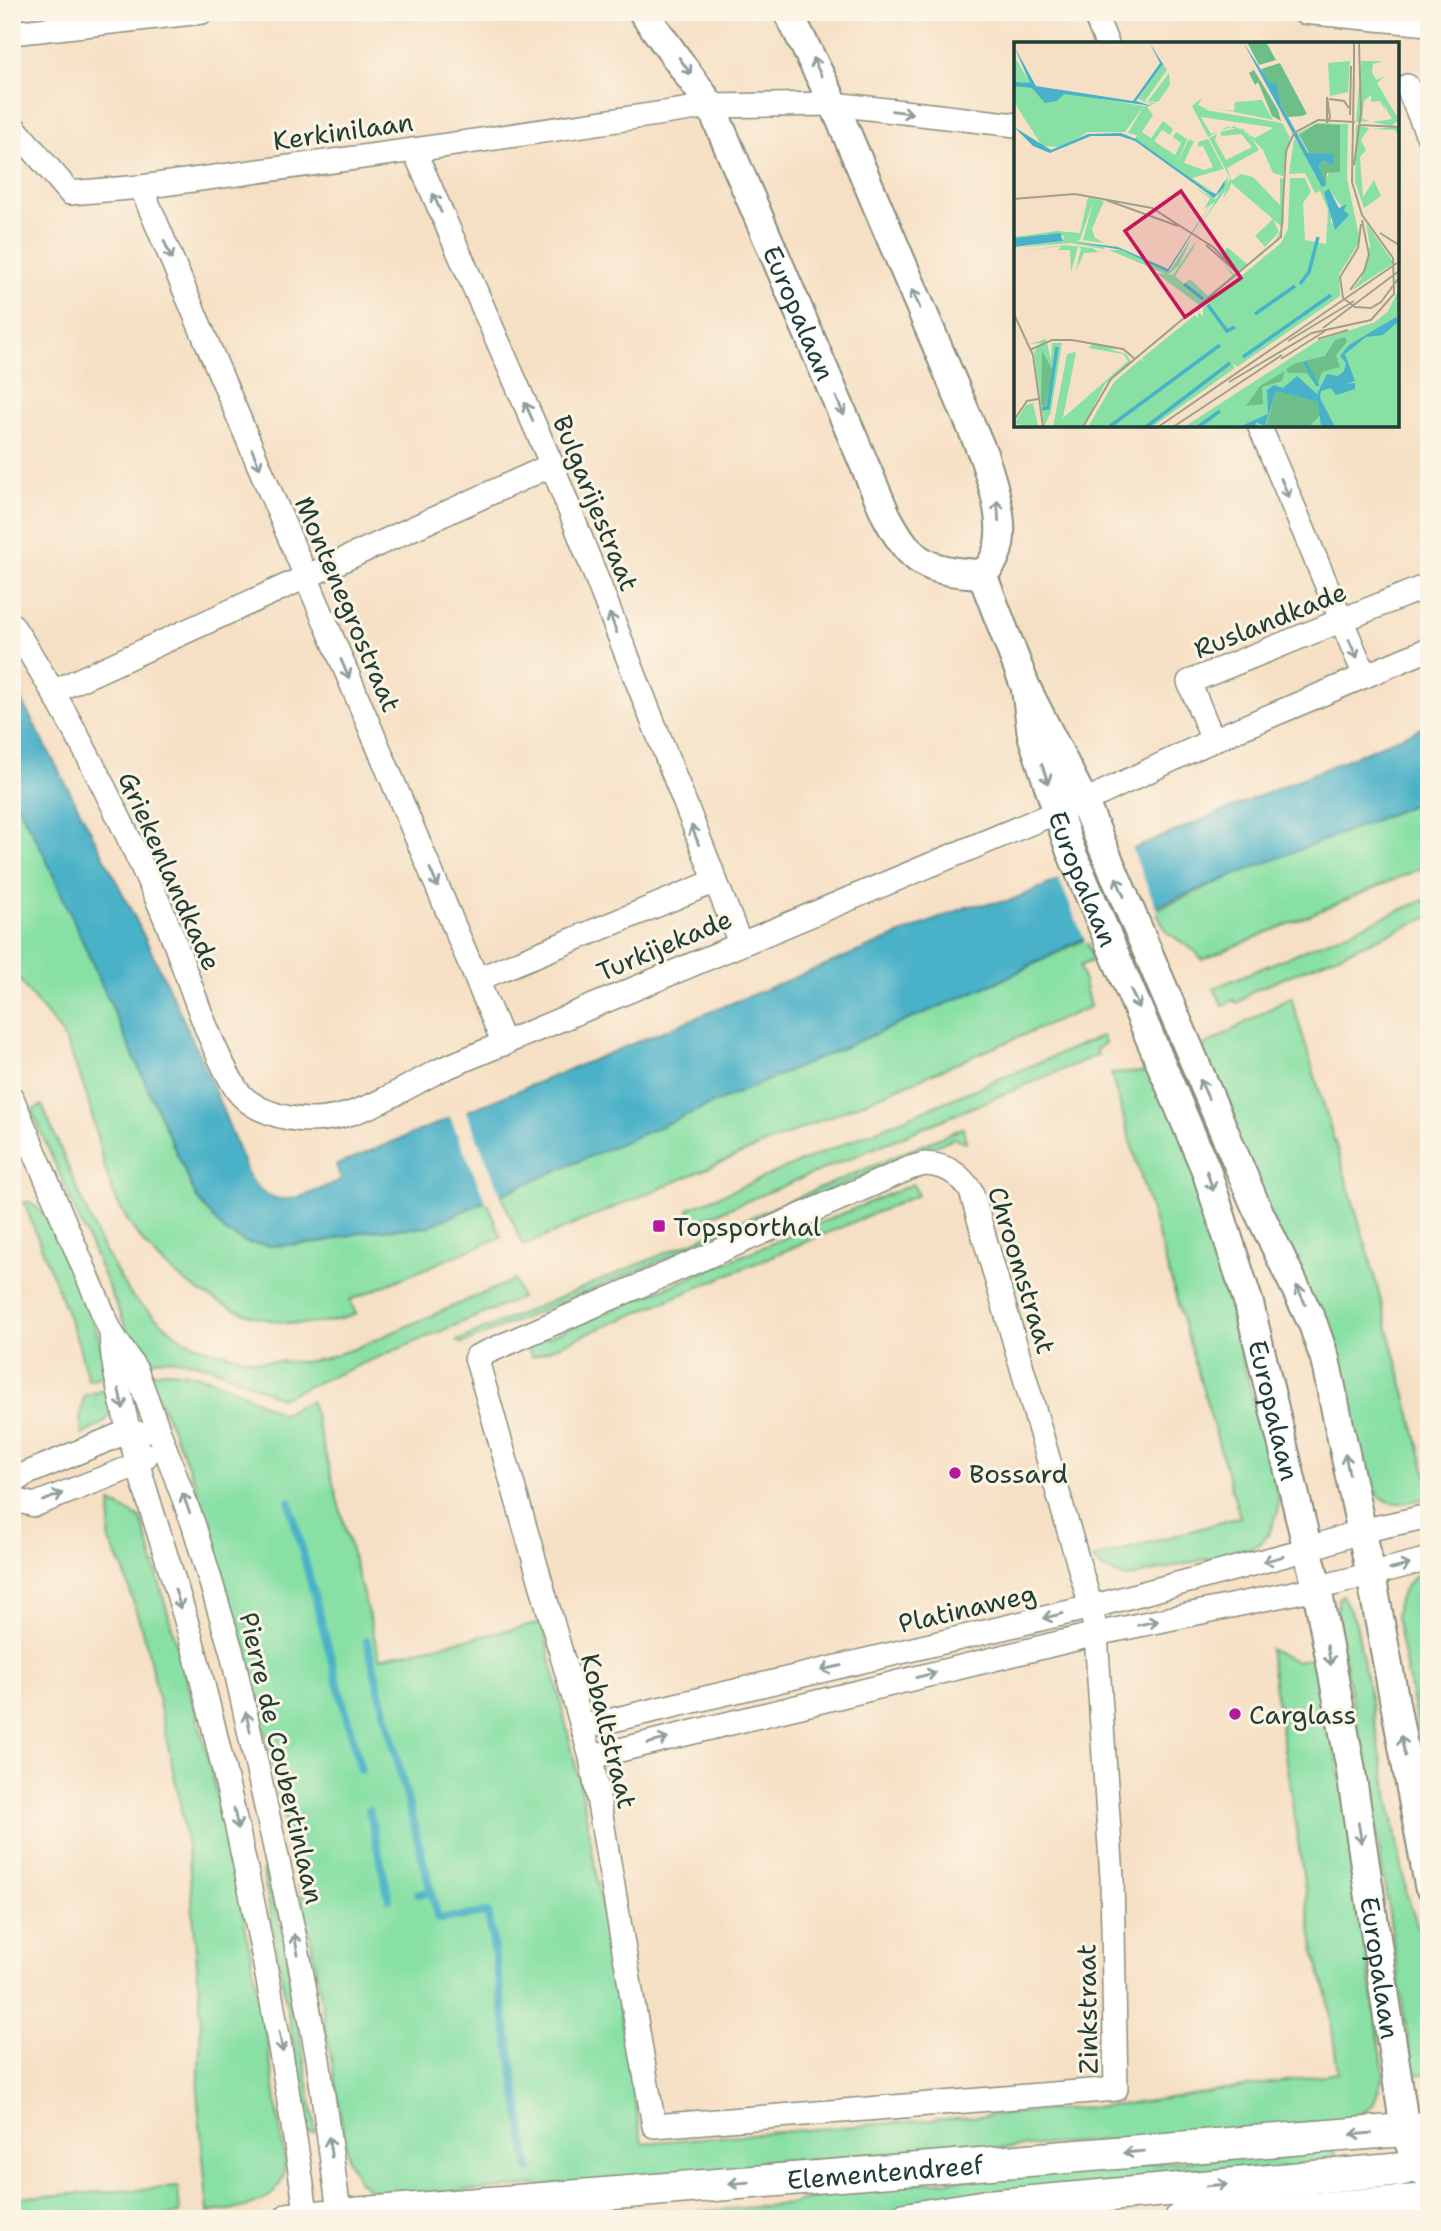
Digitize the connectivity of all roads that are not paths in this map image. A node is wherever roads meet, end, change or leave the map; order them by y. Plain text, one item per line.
1 (202, 12) edge
2 (643, 12) edge
3 (788, 12) edge
4 (1094, 12) edge
5 (1303, 12) edge
6 (1376, 16) edge
7 (1429, 24) edge
8 (12, 33) edge
9 (1106, 42) edge
10 (1411, 87) edge
11 (834, 104) junction
12 (711, 106) junction
13 (12, 125) edge
14 (1014, 125) edge
15 (1429, 138) edge
16 (414, 150) junction
17 (141, 187) junction
18 (1260, 427) edge
19 (552, 465) junction
20 (982, 573) junction
21 (305, 578) junction
22 (1429, 585) edge
23 (1341, 622) junction
24 (12, 625) edge
25 (1429, 649) edge
26 (1364, 676) junction
27 (55, 691) junction
28 (1213, 740) junction
29 (1070, 805) junction
30 (713, 882) junction
31 (740, 943) junction
32 (478, 979) junction
33 (504, 1044) junction
34 (12, 1098) edge
35 (291, 1119) joint
36 (111, 1332) junction
37 (476, 1357) joint
38 (129, 1431) junction
39 (163, 1439) junction
40 (137, 1465) junction
41 (12, 1485) edge
42 (12, 1499) edge
43 (1429, 1516) edge
44 (1361, 1531) junction
45 (1308, 1549) junction
46 (1429, 1559) edge
47 (1371, 1575) junction
48 (1317, 1588) junction
49 (1091, 1607) junction
50 (1096, 1634) junction
51 (583, 1727) junction
52 (591, 1757) junction
53 (1429, 1885) edge
54 (653, 2126) joint
55 (1417, 2129) edge
56 (1425, 2165) edge
57 (1429, 2200) edge
58 (302, 2218) edge
59 (340, 2218) edge
60 (906, 2219) edge
61 (1181, 2219) edge

1 - 8 street
2 -> 12 street, Europalaan
11 -> 3 street
4 - 9 street
5 - 6 street
6 - 7 street
10 - 15 street
11 - 12 street, Kerkinilaan
11 -> 14 street, Kerkinilaan
20 -> 11 street
12 - 16 street, Kerkinilaan
12 -> 20 street, Europalaan
13 - 17 street, Kerkinilaan
16 - 17 street, Kerkinilaan
19 -> 16 street, Bulgarijestraat
17 -> 21 street, Montenegrostraat
18 -> 23 street
19 - 21 street
30 -> 19 street, Bulgarijestraat
20 - 29 street, Europalaan
21 - 27 street
21 -> 32 street, Montenegrostraat
22 - 23 street, Ruslandkade
23 -> 26 street
23 - 28 street, Ruslandkade
24 - 27 street, Griekenlandkade
25 - 26 street
26 - 28 street
27 - 35 street, Griekenlandkade
28 - 29 street
29 - 31 street, Turkijekade
44 -> 29 street, Europalaan
29 -> 45 street, Europalaan
30 - 31 street, Bulgarijestraat
30 - 32 street
31 - 33 street, Turkijekade
32 - 33 street, Montenegrostraat
33 - 35 street, Turkijekade
34 - 36 street, Pierre de Coubertinlaan
36 -> 38 street, Pierre de Coubertinlaan
36 - 39 street, Pierre de Coubertinlaan
37 - 49 street, Chroomstraat
37 - 51 street, Kobaltstraat
38 - 39 street
38 - 40 street, Pierre de Coubertinlaan
38 - 41 street
39 - 40 street
59 -> 39 street, Pierre de Coubertinlaan
42 -> 40 street
40 -> 58 street, Pierre de Coubertinlaan
43 - 44 street, Platinaweg
44 - 45 street, Platinaweg
44 - 47 street, Europalaan
45 - 48 street, Europalaan
45 -> 49 street, Platinaweg
47 -> 46 street, Platinaweg
47 - 48 street, Platinaweg
53 -> 47 street, Europalaan
50 -> 48 street, Platinaweg
48 -> 55 street, Europalaan
49 - 50 street, Chroomstraat
49 -> 51 street, Platinaweg
52 -> 50 street, Platinaweg
50 - 54 street, Zinkstraat
51 - 52 street, Kobaltstraat
52 - 54 street, Kobaltstraat
55 - 56 street, Europalaan
55 -> 59 main road, Elementendreef
60 -> 56 main road
57 - 61 main road
58 - 59 main road, Elementendreef

